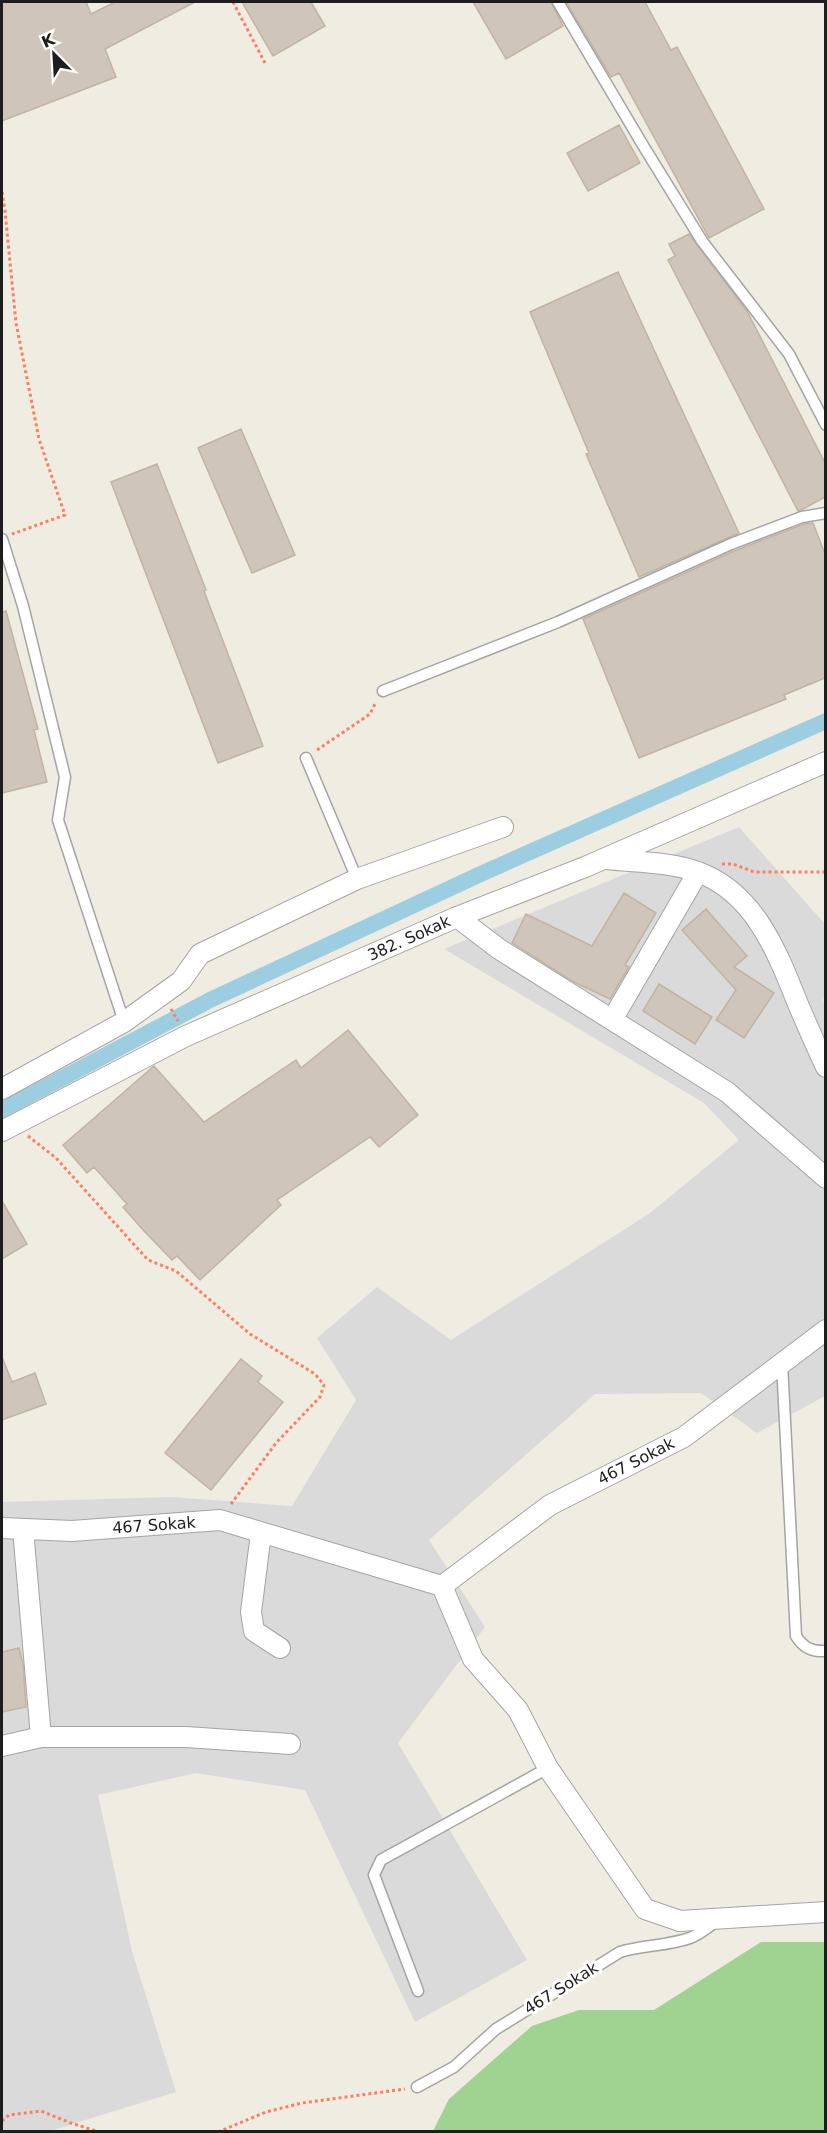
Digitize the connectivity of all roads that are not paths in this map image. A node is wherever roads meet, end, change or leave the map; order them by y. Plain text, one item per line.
1 (558, 2) edge
2 (825, 425) edge
3 (825, 513) edge
4 (7, 536) edge
5 (384, 690) road end
6 (306, 758) road end
7 (825, 762) edge
8 (502, 827) dead end
9 (604, 859) junction
10 (698, 872) junction
11 (357, 879) junction
12 (458, 917) junction
13 (612, 1020) junction
14 (124, 1022) junction
15 (825, 1067) edge
16 (2, 1089) edge
17 (8, 1128) edge
18 (825, 1178) edge
19 (825, 1330) edge
20 (782, 1363) junction
21 (2, 1528) edge
22 (23, 1529) junction
23 (261, 1533) junction
24 (442, 1586) junction
25 (280, 1648) dead end
26 (825, 1651) edge
27 (41, 1737) junction
28 (290, 1744) dead end
29 (2, 1746) edge
30 (548, 1768) junction
31 (825, 1912) edge
32 (719, 1919) junction
33 (418, 1991) dead end
34 (417, 2088) road end

1 - 2 lane
3 - 5 lane
4 - 14 lane
6 - 11 lane
7 - 9 street, 382. Sokak
8 - 11 street
9 - 10 street
9 - 12 street, 382. Sokak
10 - 13 street
10 - 15 street
11 - 14 street
12 - 13 street
12 - 17 street, 382. Sokak
13 - 18 street
14 - 16 street
19 - 20 street, 467 Sokak
20 - 24 street, 467 Sokak
20 - 26 lane
21 - 22 street, 467 Sokak
22 - 23 street, 467 Sokak
22 - 27 street
23 - 24 street, 467 Sokak
23 - 25 street
24 - 30 street
27 - 28 street
27 - 29 street
30 - 32 street
30 - 33 lane
31 - 32 street
32 - 34 lane, 467 Sokak

